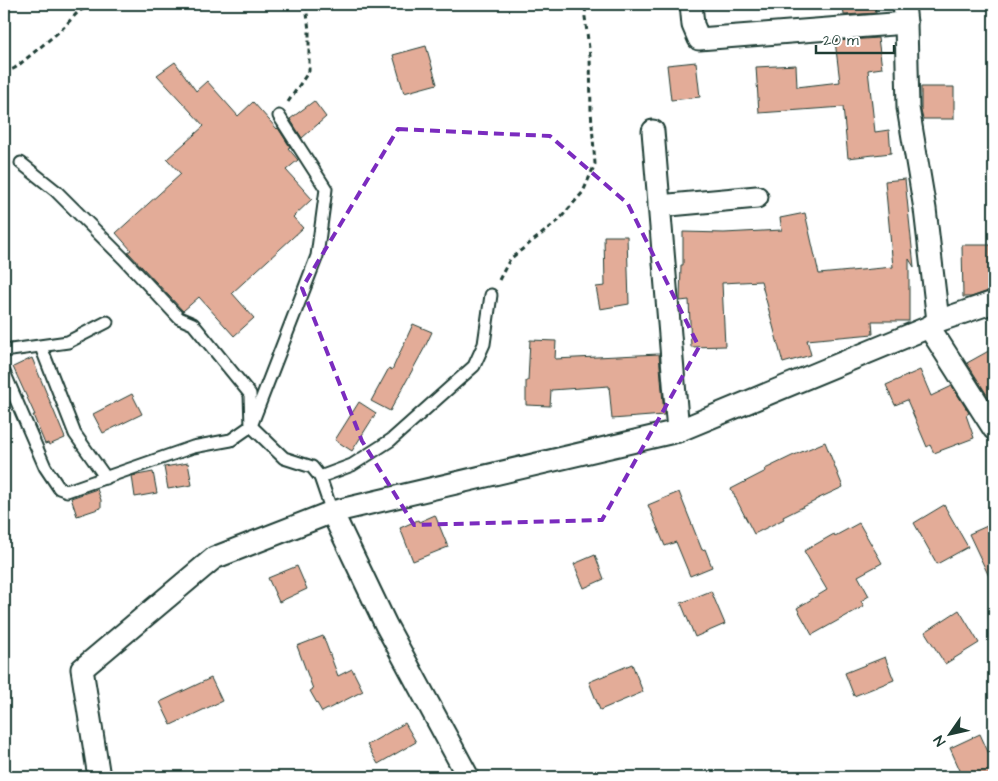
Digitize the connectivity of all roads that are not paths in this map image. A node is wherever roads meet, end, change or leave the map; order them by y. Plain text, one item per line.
1 (691, 4) edge
2 (905, 13) edge
3 (279, 116) road end
4 (653, 131) dead end
5 (21, 163) dead end
6 (757, 197) dead end
7 (659, 206) junction
8 (491, 296) road end
9 (994, 302) edge
10 (107, 322) dead end
11 (934, 324) junction
12 (41, 347) junction
13 (4, 351) edge
14 (4, 372) edge
15 (251, 426) junction
16 (994, 430) edge
17 (678, 431) junction
18 (106, 478) junction
19 (320, 478) junction
20 (332, 512) junction
21 (99, 777) edge
22 (468, 777) edge

1 - 2 street
2 - 11 street
3 - 15 lane
4 - 7 street
5 - 15 lane
6 - 7 street
7 - 17 street
8 - 19 lane
9 - 11 street
10 - 12 lane
11 - 16 street
11 - 17 street
12 - 13 lane
12 - 18 lane
14 - 18 lane
15 - 18 lane
15 - 19 lane
17 - 20 street
19 - 20 lane
20 - 21 street
20 - 22 street

